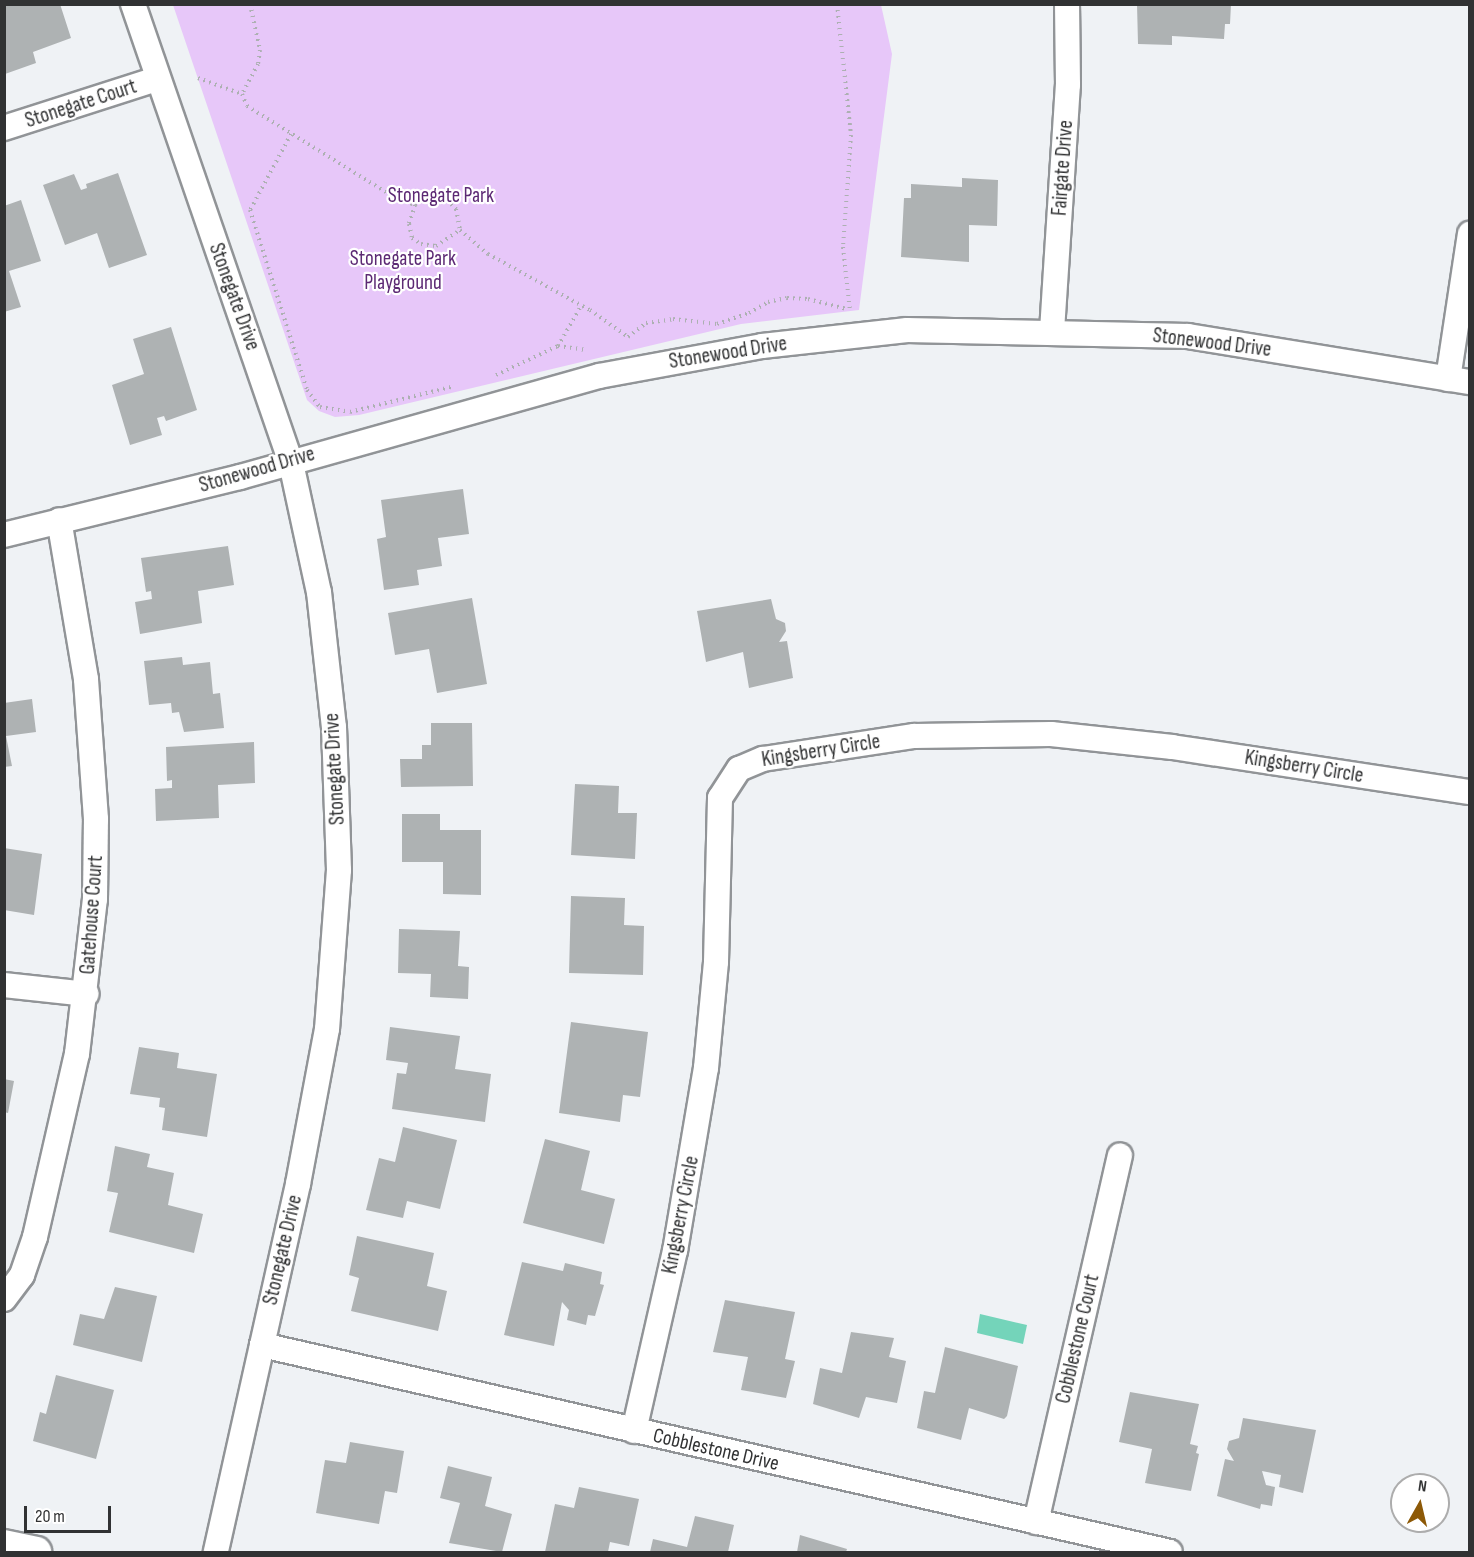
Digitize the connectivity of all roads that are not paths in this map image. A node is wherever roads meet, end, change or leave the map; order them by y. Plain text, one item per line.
1 (133, 4) edge
2 (1067, 4) edge
3 (157, 79) junction
4 (4, 128) edge
5 (1470, 234) edge
6 (1052, 331) junction
7 (1459, 380) edge
8 (291, 463) junction
9 (59, 520) junction
10 (4, 535) edge
11 (1470, 792) edge
12 (4, 985) edge
13 (87, 994) junction
14 (1120, 1155) dead end
15 (4, 1299) edge
16 (261, 1345) junction
17 (634, 1431) junction
18 (1036, 1522) junction
19 (4, 1545) edge
20 (36, 1552) edge
21 (216, 1552) edge
22 (1170, 1552) edge

1 - 3 street, Stonegate Drive
2 - 6 street, Fairgate Drive
3 - 4 street, Stonegate Court
3 - 8 street, Stonegate Drive
5 - 7 street
6 - 7 street, Stonewood Drive
6 - 8 street, Stonewood Drive
8 - 9 street, Stonewood Drive
8 - 16 street, Stonegate Drive
9 - 10 street, Stonewood Drive
9 - 13 street, Gatehouse Court
11 - 17 street, Kingsberry Circle
12 - 13 street
13 - 15 street, Gatehouse Court
14 - 18 street, Cobblestone Court
16 - 17 street, Cobblestone Drive
16 - 21 street, Stonegate Drive
17 - 18 street, Cobblestone Drive
18 - 22 street, Cobblestone Drive
19 - 20 street

